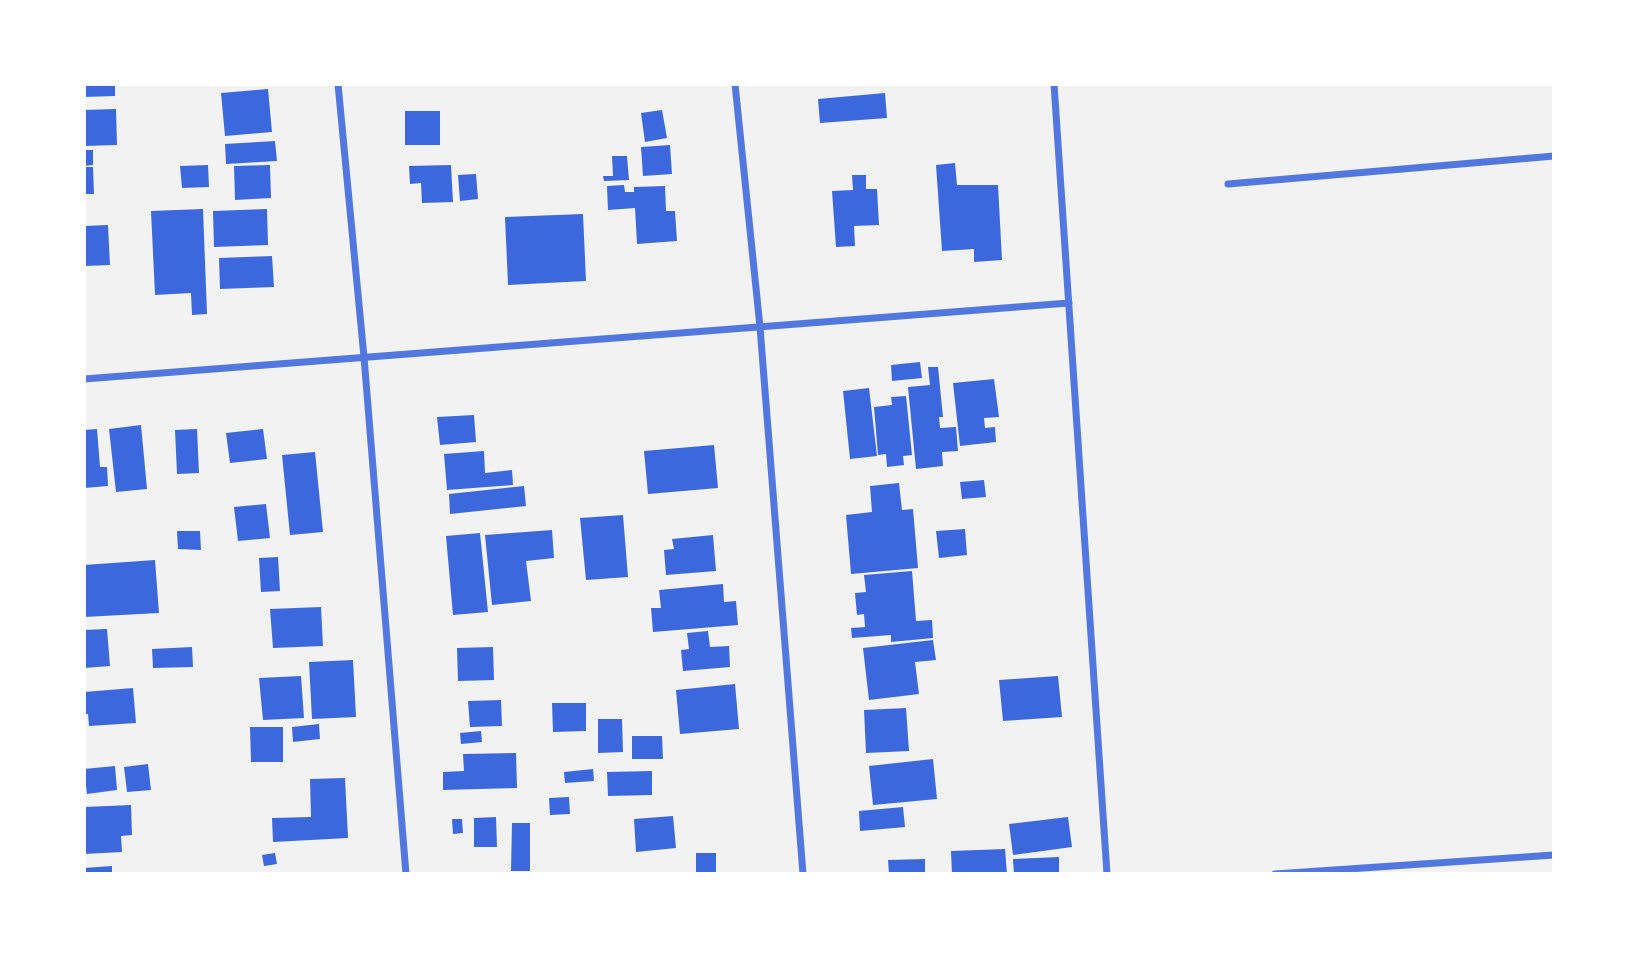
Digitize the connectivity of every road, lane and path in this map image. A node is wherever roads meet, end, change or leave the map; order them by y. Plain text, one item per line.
1 (338, 84) edge
2 (735, 84) edge
3 (1055, 84) edge
4 (1554, 156) edge
5 (1228, 184) dead end
6 (1069, 303) junction
7 (760, 327) junction
8 (364, 357) junction
9 (84, 379) edge
10 (1554, 855) edge
11 (406, 874) edge
12 (803, 874) edge
13 (1107, 874) edge
14 (1275, 874) edge

1 - 8 street
2 - 7 street
3 - 6 street
4 - 5 street
6 - 7 street
6 - 13 street
7 - 8 street
7 - 12 street
8 - 9 street
8 - 11 street
10 - 14 street

